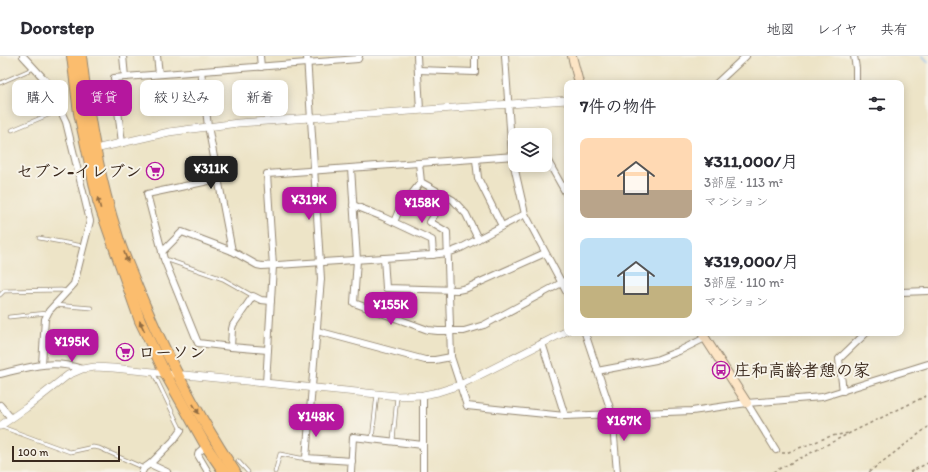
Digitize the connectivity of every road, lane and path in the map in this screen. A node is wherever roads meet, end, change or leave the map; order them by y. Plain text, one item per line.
1 (23, 56) edge
2 (72, 56) edge
3 (81, 56) edge
4 (123, 56) edge
5 (157, 56) edge
6 (260, 56) edge
7 (307, 56) edge
8 (359, 56) edge
9 (417, 56) edge
10 (475, 56) edge
11 (505, 56) edge
12 (572, 56) edge
13 (746, 56) edge
14 (854, 56) edge
15 (307, 64) junction
16 (261, 67) junction
17 (34, 68) junction
18 (418, 70) junction
19 (201, 71) junction
20 (159, 74) junction
21 (125, 77) junction
22 (45, 80) edge
23 (578, 80) edge
24 (720, 80) edge
25 (856, 80) edge
26 (0, 83) edge
27 (564, 100) edge
28 (508, 105) junction
29 (420, 110) junction
30 (46, 116) edge
31 (63, 116) edge
32 (310, 117) junction
33 (208, 126) junction
34 (510, 128) edge
35 (12, 130) dead end
36 (122, 143) junction
37 (95, 149) junction
38 (508, 157) edge
39 (476, 160) junction
40 (419, 163) junction
41 (351, 168) junction
42 (552, 168) edge
43 (314, 170) junction
44 (516, 172) edge
45 (218, 179) junction
46 (421, 182) junction
47 (564, 190) edge
48 (446, 197) junction
49 (353, 205) junction
50 (525, 214) junction
51 (394, 222) junction
52 (502, 226) junction
53 (39, 238) dead end
54 (478, 239) junction
55 (83, 246) junction
56 (232, 251) junction
57 (162, 252) junction
58 (448, 253) junction
59 (545, 253) junction
60 (433, 255) junction
61 (384, 258) junction
62 (164, 259) junction
63 (357, 260) junction
64 (321, 262) junction
65 (273, 266) junction
66 (564, 281) edge
67 (67, 291) junction
68 (449, 291) junction
69 (928, 291) edge
70 (904, 292) edge
71 (0, 295) edge
72 (253, 296) junction
73 (271, 301) junction
74 (54, 306) junction
75 (92, 308) dead end
76 (48, 313) junction
77 (9, 317) dead end
78 (317, 331) junction
79 (44, 332) junction
80 (450, 332) junction
81 (564, 332) edge
82 (75, 334) dead end
83 (586, 336) edge
84 (702, 336) edge
85 (704, 336) edge
86 (863, 336) edge
87 (542, 343) junction
88 (230, 347) junction
89 (268, 350) junction
90 (451, 357) junction
91 (42, 364) junction
92 (928, 364) edge
93 (82, 369) junction
94 (597, 371) junction
95 (153, 372) junction
96 (165, 373) junction
97 (0, 374) edge
98 (178, 375) junction
99 (266, 383) junction
100 (460, 385) junction
101 (312, 388) junction
102 (843, 391) junction
103 (377, 394) junction
104 (424, 395) junction
105 (928, 395) edge
106 (397, 396) junction
107 (747, 403) junction
108 (0, 405) edge
109 (612, 414) junction
110 (565, 416) junction
111 (11, 418) junction
112 (0, 426) edge
113 (928, 427) edge
114 (181, 430) joint
115 (850, 432) junction
116 (372, 439) junction
117 (393, 441) junction
118 (423, 445) junction
119 (206, 446) junction
120 (776, 450) joint
121 (306, 458) junction
122 (352, 461) junction
123 (928, 463) edge
124 (150, 464) junction
125 (232, 467) edge
126 (143, 470) edge
127 (167, 472) edge
128 (208, 472) edge
129 (248, 472) edge
130 (275, 472) edge
131 (351, 472) edge
132 (423, 472) edge
133 (431, 472) edge
134 (617, 472) edge
135 (773, 472) edge
136 (869, 472) edge
137 (910, 472) edge

1 - 17 street
96 -> 2 highway
3 - 37 highway
4 - 21 street
5 - 20 street
6 - 16 street
7 - 15 street
8 - 15 street
9 - 18 street
10 - 18 street
11 - 28 street
12 - 23 main road
13 - 24 street
14 - 25 street
15 - 16 street
15 - 32 street
16 - 19 street
17 - 22 street
17 - 26 lane
18 - 29 street
19 - 20 street
19 - 33 street
20 - 21 street
21 - 36 street
27 - 28 street
28 - 29 street
28 - 34 street
29 - 32 street
30 - 35 lane
31 - 55 street
32 - 33 street
32 - 43 street
33 - 36 street
33 - 45 street
36 - 37 street
37 -> 98 highway
38 - 39 street
39 - 40 street
39 - 52 street
40 - 41 street
40 - 46 street
41 - 43 street
41 - 49 street
42 - 47 street
43 - 64 street
43 - 65 street
44 - 50 street
45 - 56 street
45 - 57 street
46 - 48 street
46 - 51 street
48 - 54 street
48 - 58 street
49 - 51 street
49 - 63 street
50 - 52 street
50 - 59 street
51 - 60 street
52 - 54 street
53 - 55 lane
54 - 58 street
55 - 67 street
56 - 57 street
56 - 65 street
57 - 62 street
58 - 60 street
58 - 68 street
59 - 66 street
59 - 68 street
60 - 61 street
61 - 63 street
61 - 68 street
62 - 72 lane
62 - 88 street
63 - 64 street
63 - 80 street
64 - 65 street
64 - 78 street
65 - 73 street
66 - 80 street
67 - 71 lane
67 - 74 street
68 - 80 street
69 - 70 street
72 - 73 street
72 - 88 street
73 - 89 street
74 - 75 lane
74 - 76 street
76 - 77 lane
76 - 79 street
78 - 90 street
78 - 101 street
79 - 82 lane
79 - 91 street
80 - 90 street
81 - 87 street
83 - 94 street
84 - 94 street
85 - 107 main road
86 - 102 street
87 - 100 street
87 - 110 street
88 - 89 street
89 - 99 street
90 - 100 street
91 - 93 street
91 - 97 street
92 - 102 street
93 - 95 street
93 - 111 street
94 - 109 street
95 - 96 street
95 - 114 lane
96 - 98 street
96 - 119 highway
98 - 99 street
98 -> 125 highway
99 - 101 street
100 - 104 street
100 - 110 street
101 - 103 street
101 - 121 street
102 - 107 street
103 - 106 street
103 - 116 lane
104 - 106 street
104 - 118 street
105 - 115 path
106 - 117 lane
107 - 109 street
107 - 120 street
108 - 111 street
109 - 110 street
109 - 134 street
111 - 112 street
112 - 126 lane
113 - 136 path
114 - 124 street
115 - 120 path
115 - 135 path
116 - 117 street
116 - 122 street
117 - 118 street
118 - 132 street
119 - 125 highway
119 - 128 street
121 - 122 street
121 - 130 lane
122 - 131 street
123 - 137 path
124 - 126 street
124 - 127 street
125 - 129 lane
132 - 133 street

